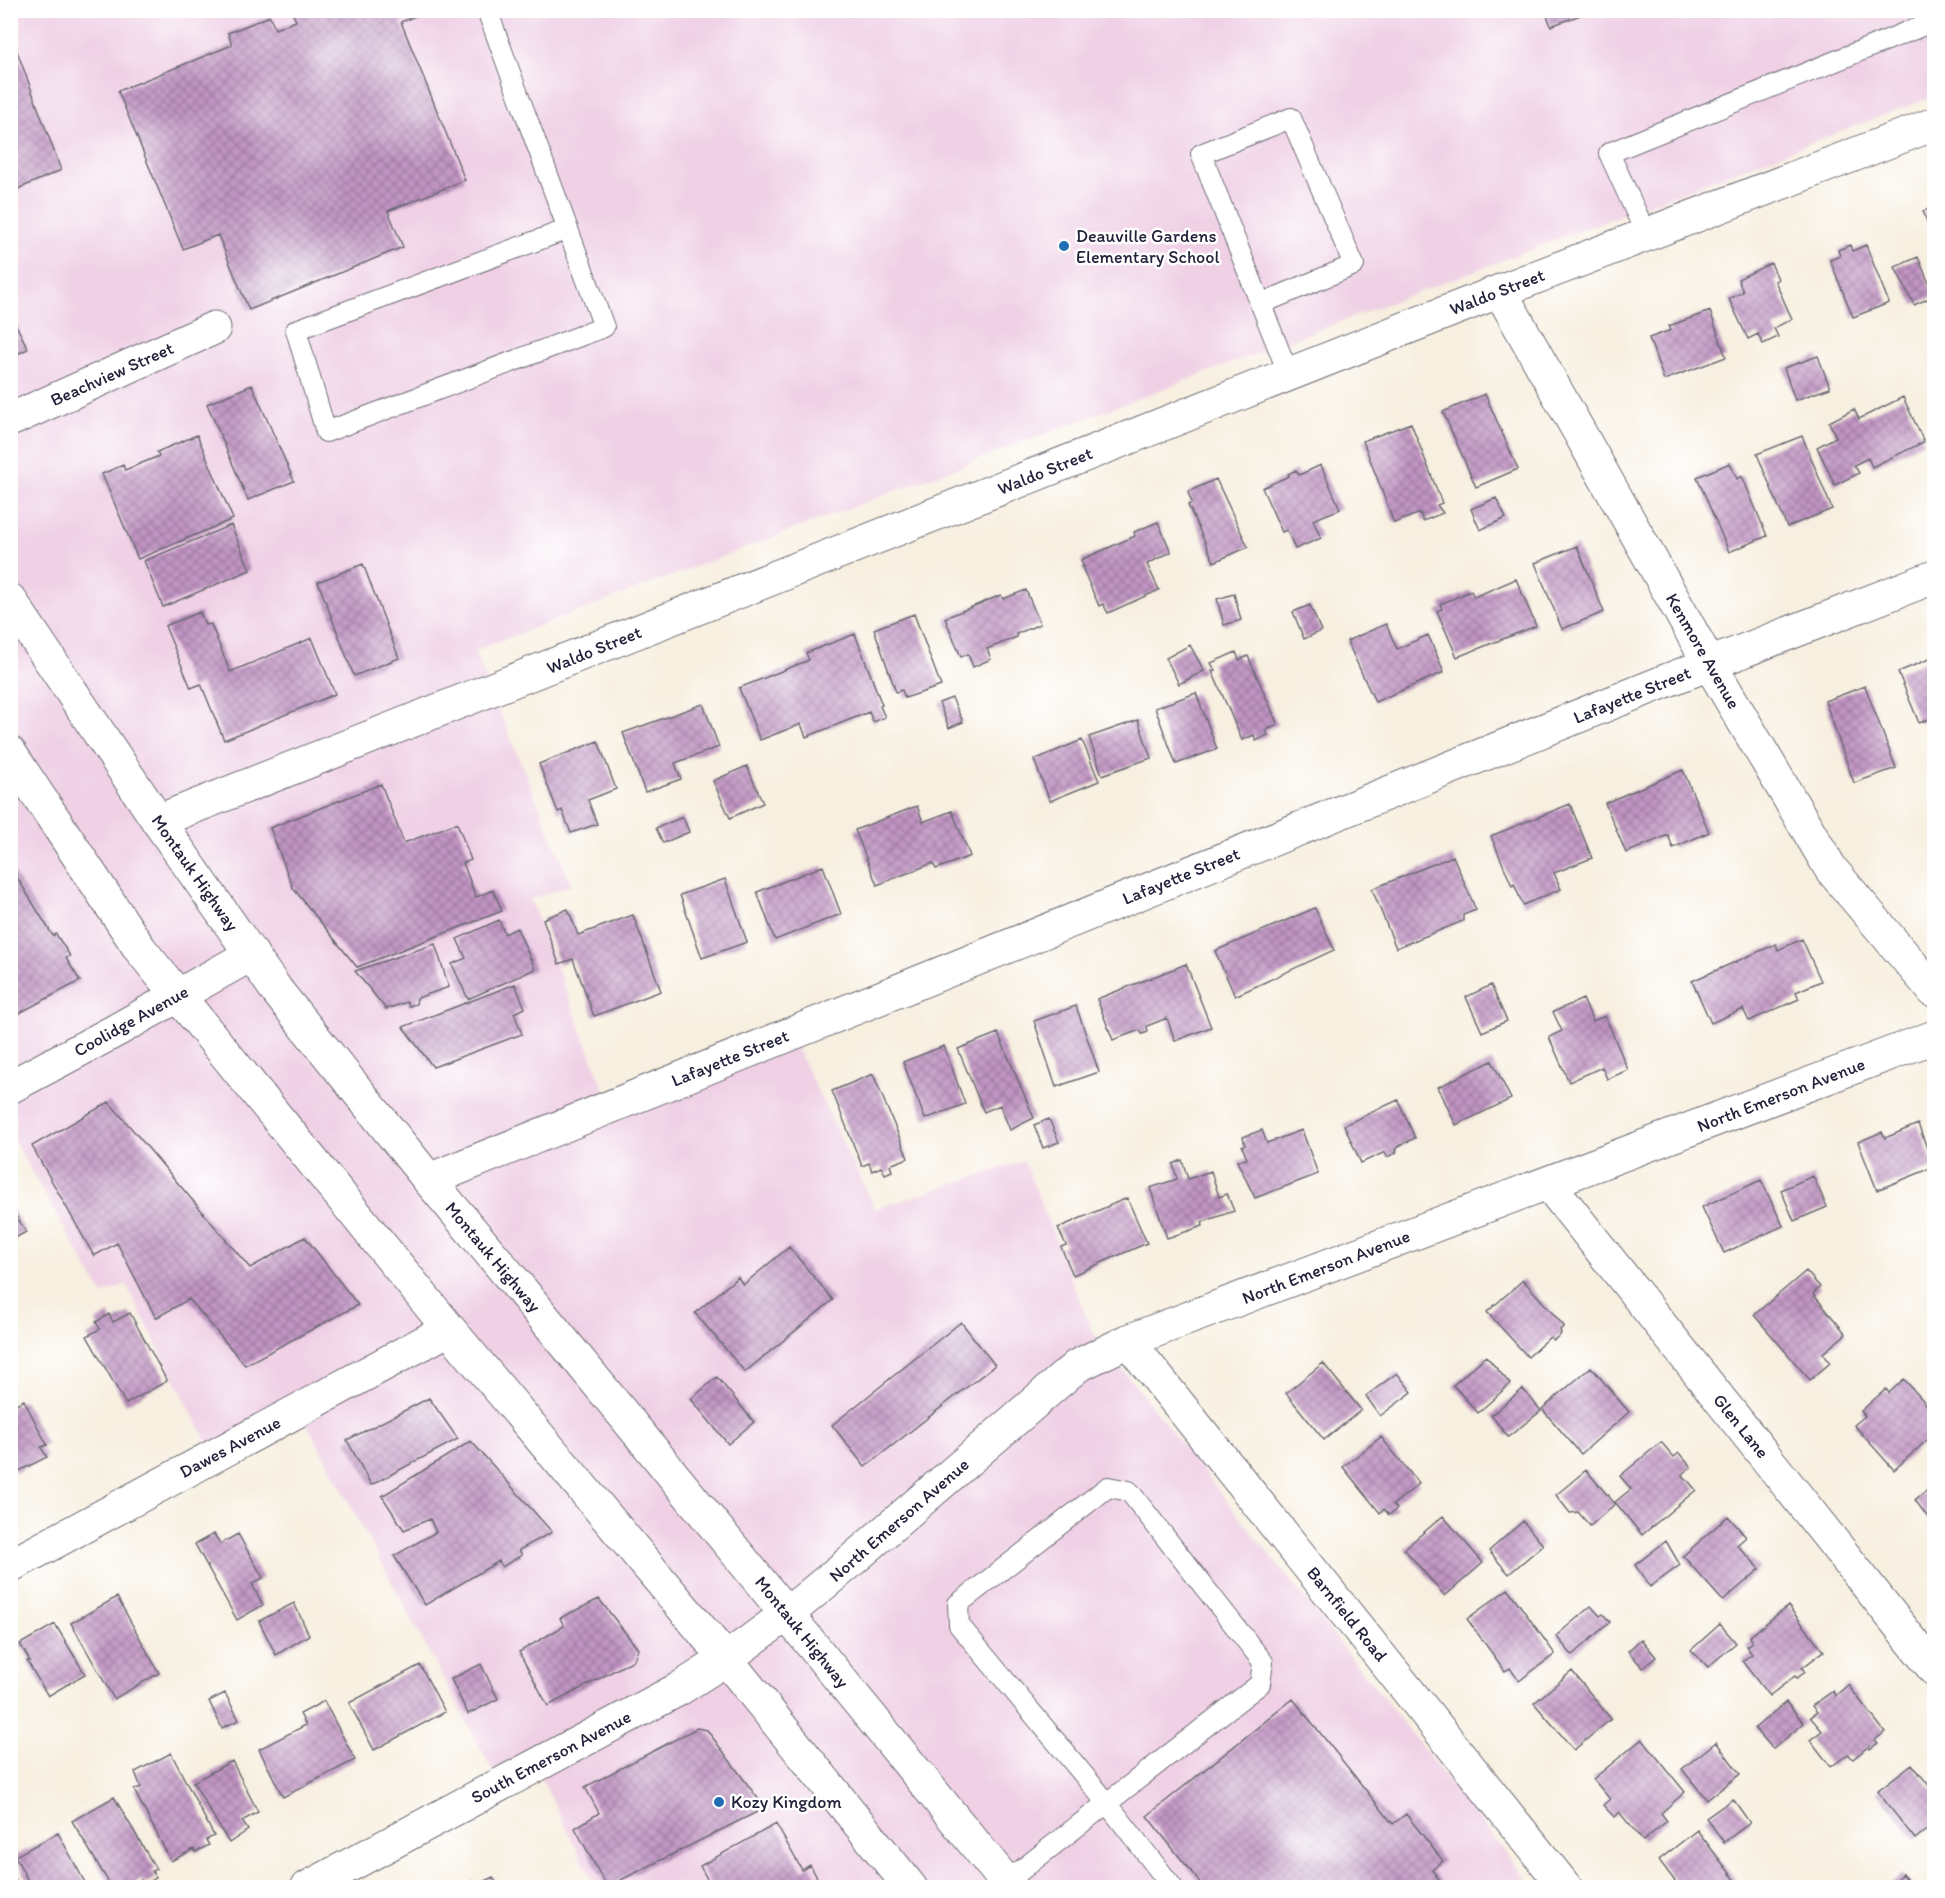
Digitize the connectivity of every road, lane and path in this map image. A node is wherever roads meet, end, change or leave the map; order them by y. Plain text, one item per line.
1 (487, 10) edge
2 (1935, 21) edge
3 (1935, 124) edge
4 (568, 229) junction
5 (1646, 234) junction
6 (1500, 291) junction
7 (1260, 304) junction
8 (214, 328) dead end
9 (1289, 375) junction
10 (10, 420) edge
11 (1935, 578) edge
12 (12, 607) edge
13 (1709, 663) junction
14 (10, 753) edge
15 (158, 822) junction
16 (252, 954) junction
17 (1935, 991) edge
18 (178, 994) junction
19 (1935, 1037) edge
20 (10, 1087) edge
21 (429, 1180) junction
22 (1548, 1184) junction
23 (449, 1329) junction
24 (1128, 1341) junction
25 (10, 1566) edge
26 (787, 1614) junction
27 (726, 1659) junction
28 (1935, 1669) edge
29 (1107, 1803) junction
30 (1009, 1885) edge
31 (307, 1887) edge
32 (911, 1887) edge
33 (1173, 1887) edge
34 (1566, 1887) edge

1 - 4 lane
2 - 5 lane
3 - 5 street, Waldo Street
4 - 4 lane
5 - 6 street, Waldo Street
6 - 9 street, Waldo Street
6 - 13 street, Kenmore Avenue
7 - 7 lane
7 - 9 lane
8 - 10 street, Beachview Street
9 - 15 street, Waldo Street
11 - 13 street, Lafayette Street
12 - 15 street, Montauk Highway
13 - 17 street, Kenmore Avenue
13 - 21 street, Lafayette Street
14 - 18 street
15 - 16 street, Montauk Highway
16 - 18 street, Coolidge Avenue
16 - 21 street, Montauk Highway
18 - 20 street, Coolidge Avenue
18 - 23 street
19 - 22 street, North Emerson Avenue
21 - 26 street, Montauk Highway
22 - 24 street, North Emerson Avenue
22 - 28 street, Glen Lane
23 - 25 street, Dawes Avenue
23 - 27 street
24 - 26 street, North Emerson Avenue
24 - 34 street, Barnfield Road
26 - 27 street, South Emerson Avenue
26 - 30 street, Montauk Highway
27 - 31 street, South Emerson Avenue
27 - 32 street
29 - 29 lane
29 - 30 lane
29 - 33 lane

